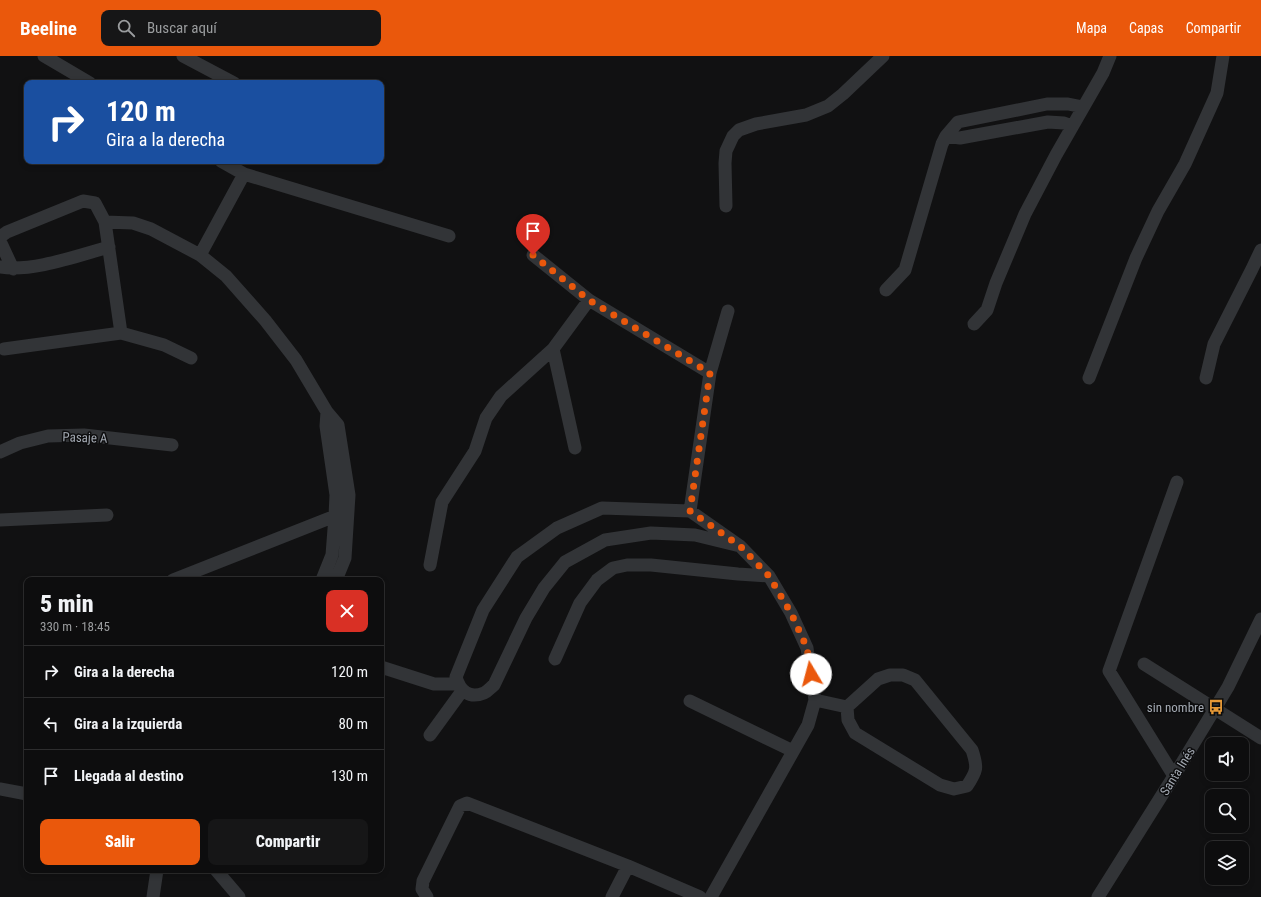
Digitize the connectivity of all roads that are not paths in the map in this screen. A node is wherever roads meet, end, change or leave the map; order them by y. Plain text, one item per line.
1 (44, 56) edge
2 (183, 56) edge
3 (883, 56) edge
4 (1110, 56) edge
5 (1223, 56) edge
6 (85, 80) edge
7 (228, 80) edge
8 (1083, 108) junction
9 (1072, 126) junction
10 (946, 136) junction
11 (227, 164) edge
12 (244, 174) junction
13 (726, 206) dead end
14 (105, 222) junction
15 (449, 236) dead end
16 (0, 237) edge
17 (0, 241) edge
18 (109, 247) junction
19 (1261, 250) edge
20 (200, 255) junction
21 (533, 255) dead end
22 (6, 268) edge
23 (886, 290) dead end
24 (589, 300) junction
25 (728, 311) dead end
26 (974, 324) dead end
27 (121, 333) junction
28 (4, 349) dead end
29 (553, 349) junction
30 (192, 358) dead end
31 (710, 373) junction
32 (1089, 378) dead end
33 (1206, 378) dead end
34 (327, 412) junction
35 (172, 445) dead end
36 (575, 448) dead end
37 (0, 452) edge
38 (1177, 482) dead end
39 (690, 511) junction
40 (108, 515) dead end
41 (336, 516) junction
42 (0, 520) edge
43 (740, 546) junction
44 (430, 565) dead end
45 (769, 576) junction
46 (181, 577) edge
47 (323, 577) edge
48 (337, 577) edge
49 (1261, 619) edge
50 (555, 659) dead end
51 (1144, 664) dead end
52 (384, 668) edge
53 (460, 688) junction
54 (815, 700) junction
55 (690, 701) dead end
56 (847, 706) junction
57 (1215, 708) junction
58 (430, 735) dead end
59 (1261, 738) edge
60 (793, 751) junction
61 (1174, 776) junction
62 (0, 789) edge
63 (24, 793) edge
64 (628, 866) junction
65 (157, 873) edge
66 (219, 873) edge
67 (153, 897) edge
68 (239, 897) edge
69 (427, 897) edge
70 (612, 897) edge
71 (700, 897) edge
72 (711, 897) edge
73 (1098, 897) edge

1 - 6 street
2 - 7 street
3 - 13 street
4 - 8 street
5 - 32 street
8 - 9 street
8 - 10 street
9 - 10 street
9 - 26 street
10 - 23 street
11 - 12 street
12 - 15 street
12 - 20 street
14 - 16 street
14 - 18 street
14 - 20 street
17 - 22 street
18 - 22 street
18 - 27 street
19 - 33 street
20 - 34 street
21 - 24 street
24 - 29 street
24 - 31 street
25 - 31 street
27 - 28 street
27 - 30 street
29 - 36 street
29 - 44 street
31 - 39 street
34 - 41 street
34 - 48 street
35 - 37 street, Pasaje A
38 - 61 street
39 - 43 street
39 - 53 street
40 - 42 street
41 - 46 street
41 - 47 street
43 - 45 street
43 - 53 street
45 - 50 street
45 - 54 street
49 - 57 street, Santa Inés
51 - 57 street
52 - 53 street
53 - 58 street
54 - 56 street
54 - 60 street
55 - 60 street
56 - 56 street
57 - 59 street
57 - 61 street, Santa Inés
60 - 72 street
61 - 73 street, Santa Inés
62 - 63 street
64 - 69 street
64 - 70 street
64 - 71 street
65 - 67 street
66 - 68 street

